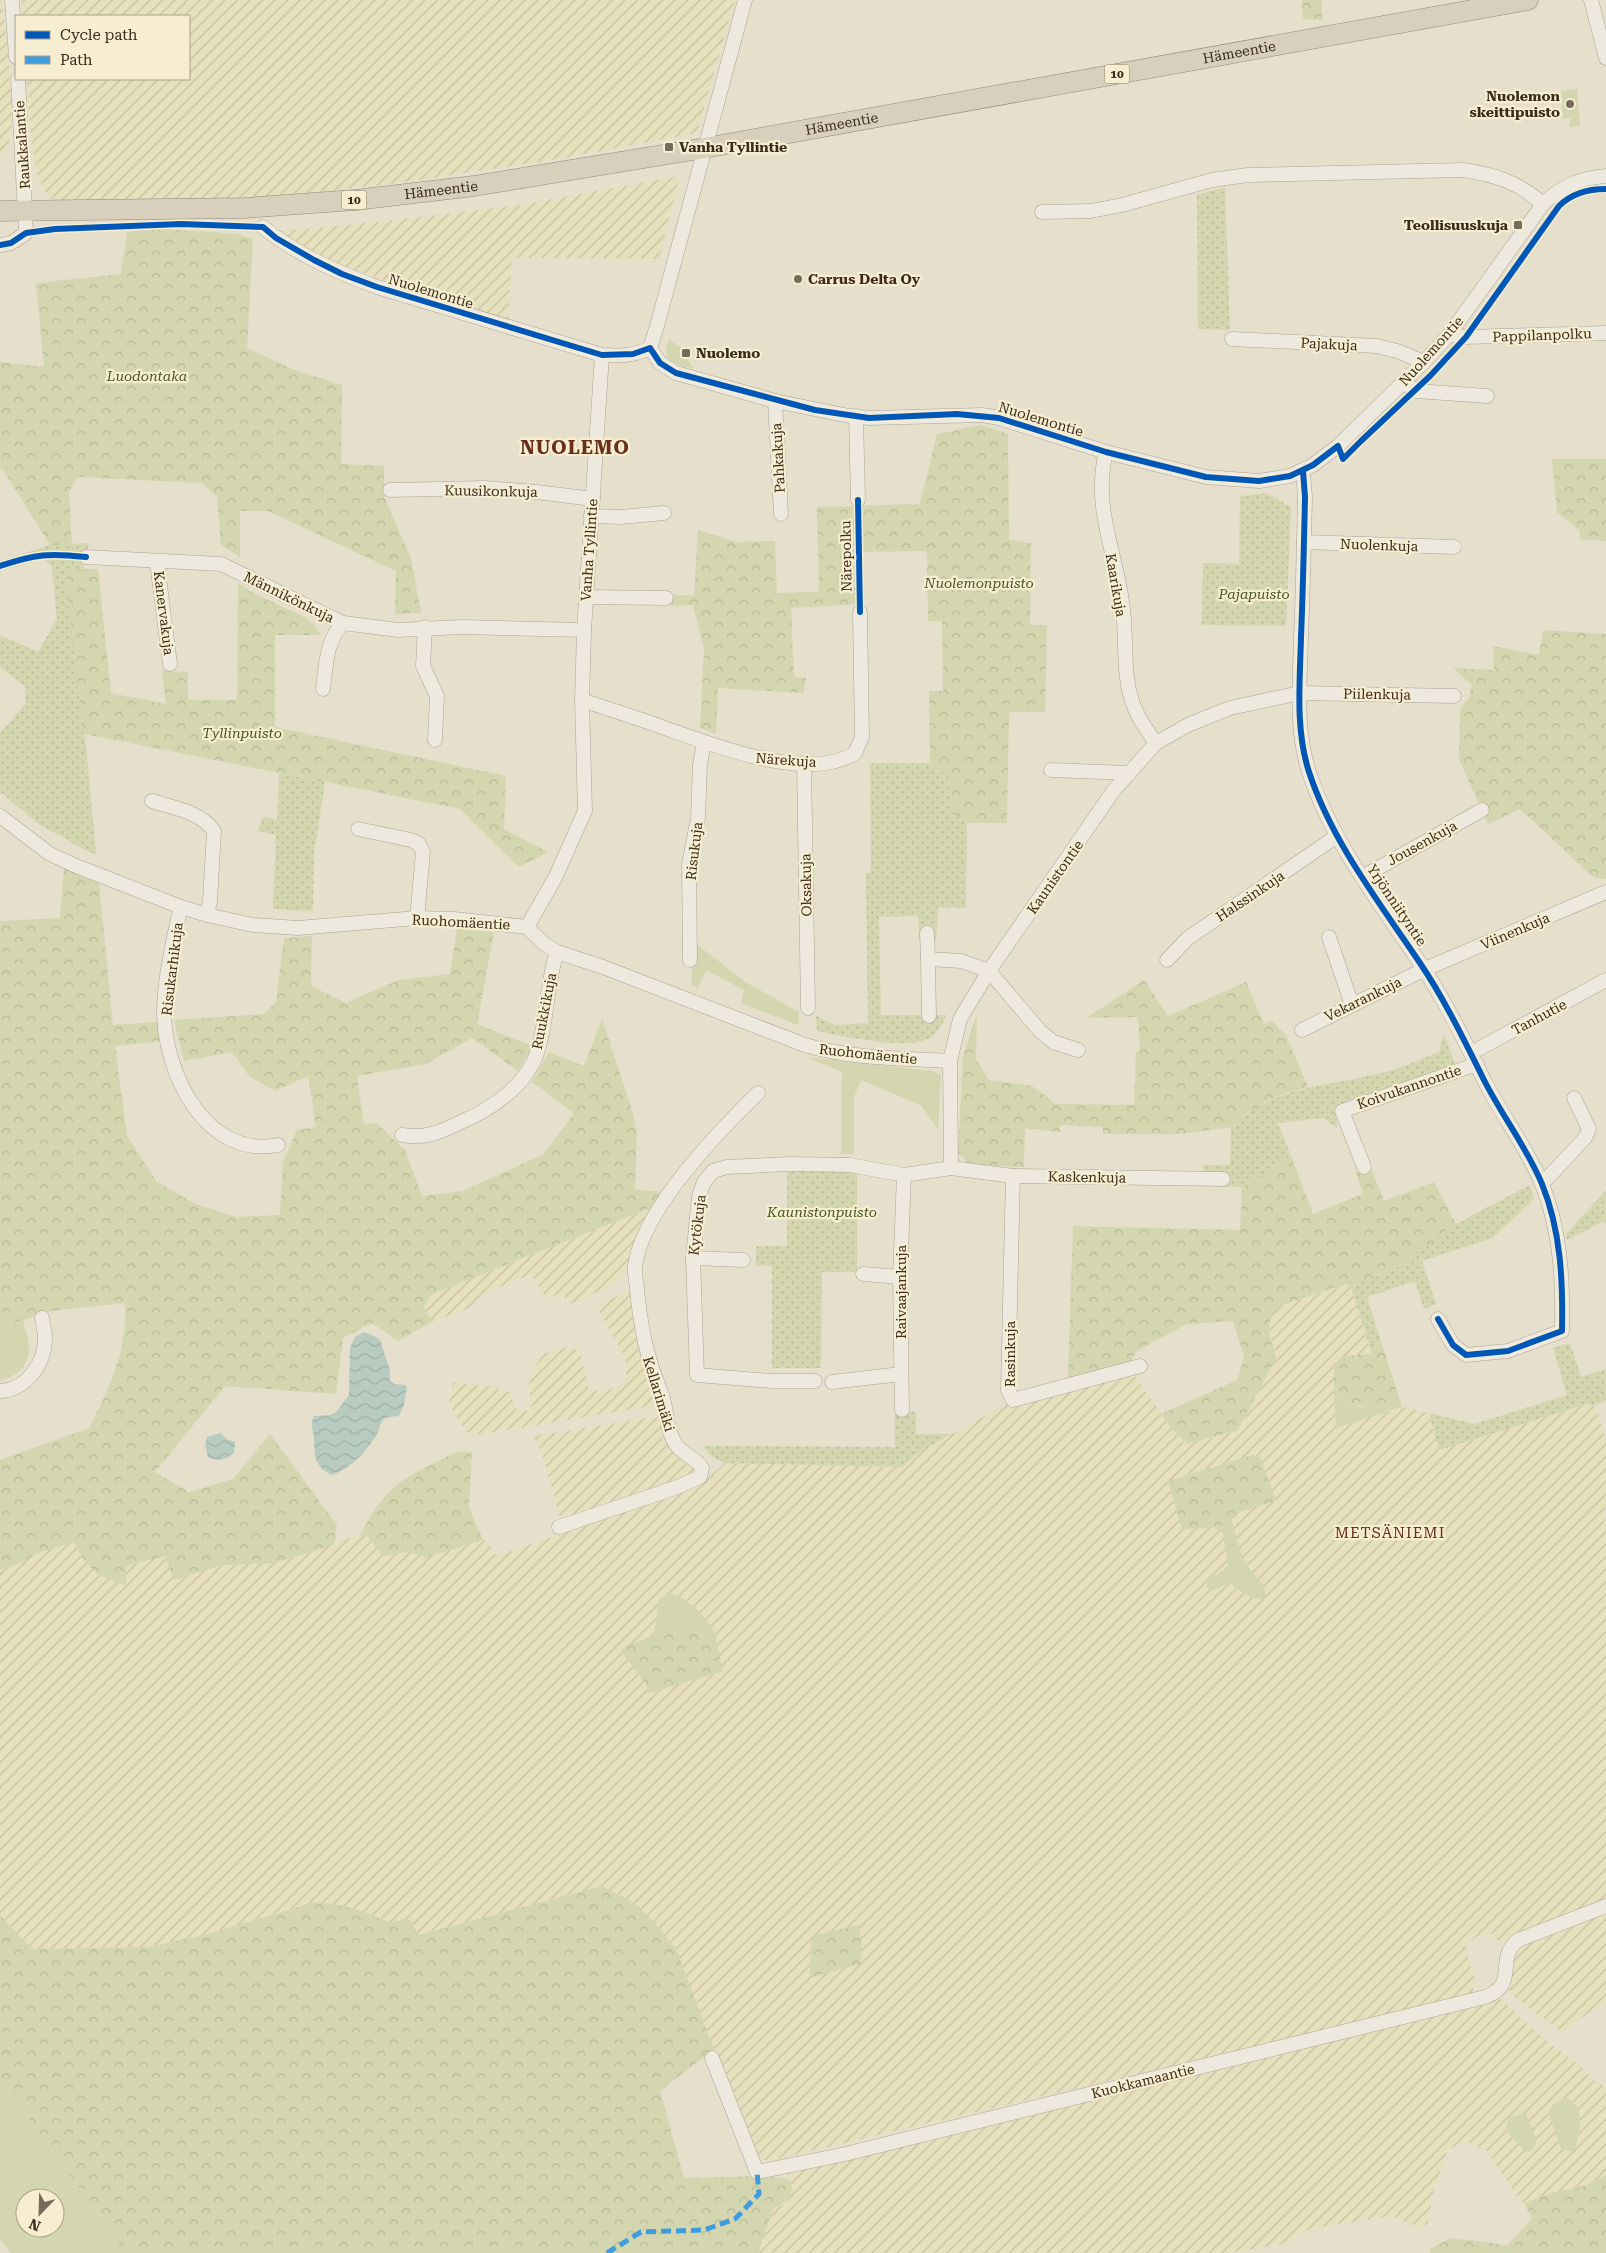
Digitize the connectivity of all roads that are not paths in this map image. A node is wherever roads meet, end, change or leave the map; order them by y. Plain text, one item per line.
1 (12, 0) edge
2 (745, 0) edge
3 (1528, 0) edge
4 (1591, 0) edge
5 (15, 43) edge
6 (1606, 58) edge
7 (18, 80) edge
8 (705, 148) junction
9 (1606, 176) edge
10 (1543, 204) junction
11 (0, 211) edge
12 (26, 211) junction
13 (1042, 212) dead end
14 (263, 227) dead end
15 (0, 245) edge
16 (1606, 333) edge
17 (1449, 335) junction
18 (1232, 339) dead end
19 (650, 348) junction
20 (602, 355) junction
21 (1424, 362) junction
22 (1404, 383) junction
23 (1487, 396) dead end
24 (775, 401) junction
25 (856, 416) junction
26 (1106, 452) junction
27 (1303, 471) junction
28 (390, 490) dead end
29 (593, 499) junction
30 (858, 500) dead end
31 (664, 513) dead end
32 (781, 514) dead end
33 (591, 516) junction
34 (1304, 542) junction
35 (1454, 547) dead end
36 (86, 557) dead end
37 (157, 562) junction
38 (586, 597) junction
39 (666, 598) dead end
40 (860, 612) dead end
41 (344, 623) junction
42 (425, 627) junction
43 (584, 630) junction
44 (170, 664) dead end
45 (323, 689) dead end
46 (1300, 692) junction
47 (1454, 696) dead end
48 (582, 700) junction
49 (435, 740) dead end
50 (704, 742) junction
51 (1156, 743) junction
52 (804, 763) junction
53 (1051, 770) dead end
54 (1128, 773) junction
55 (152, 801) dead end
56 (1482, 810) dead end
57 (0, 816) edge
58 (358, 829) dead end
59 (1337, 836) junction
60 (1362, 877) junction
61 (1606, 892) edge
62 (181, 907) junction
63 (207, 915) junction
64 (417, 918) junction
65 (527, 927) junction
66 (927, 933) dead end
67 (1329, 938) dead end
68 (557, 952) junction
69 (928, 959) junction
70 (690, 960) dead end
71 (1167, 960) dead end
72 (1425, 969) junction
73 (989, 971) junction
74 (1606, 980) edge
75 (1352, 1005) junction
76 (808, 1008) dead end
77 (929, 1016) dead end
78 (1302, 1030) dead end
79 (1078, 1050) dead end
80 (1474, 1058) junction
81 (950, 1062) junction
82 (758, 1093) dead end
83 (1574, 1098) dead end
84 (402, 1135) dead end
85 (278, 1145) dead end
86 (702, 1154) junction
87 (722, 1168) junction
88 (951, 1168) junction
89 (1364, 1168) dead end
90 (904, 1175) junction
91 (1013, 1176) junction
92 (1223, 1179) dead end
93 (1542, 1184) junction
94 (693, 1258) junction
95 (743, 1260) dead end
96 (863, 1274) dead end
97 (900, 1277) junction
98 (42, 1318) dead end
99 (1438, 1319) dead end
100 (1140, 1366) dead end
101 (901, 1374) junction
102 (815, 1381) dead end
103 (832, 1382) dead end
104 (0, 1391) edge
105 (902, 1410) dead end
106 (559, 1527) dead end
107 (1606, 1906) edge
108 (712, 2058) dead end

1 - 5 street
2 - 8 street
3 - 8 highway, Hämeentie / 10
4 - 6 street
7 - 12 street, Raukkalantie
8 - 12 highway, Hämeentie / 10
8 - 19 street
9 - 10 street, Nuolemontie
10 - 13 street
10 - 17 street, Nuolemontie
11 - 12 highway, Hämeentie / 10
12 - 15 street, Raukkalantie
14 - 20 street, Nuolemontie
16 - 17 street, Pappilanpolku
17 - 21 street, Nuolemontie
18 - 21 street, Pajakuja
19 - 20 street
19 - 24 street, Nuolemontie
20 - 29 street, Vanha Tyllintie
21 - 22 street, Nuolemontie
22 - 23 street
22 - 27 street, Nuolemontie
24 - 25 street, Nuolemontie
24 - 32 street, Pahkakuja
25 - 26 street, Nuolemontie
25 - 30 street
26 - 27 street, Nuolemontie
26 - 51 street, Kaarikuja
27 - 34 street, Yrjönniityntie
28 - 29 street, Kuusikonkuja
29 - 33 street, Vanha Tyllintie
31 - 33 street
33 - 38 street, Vanha Tyllintie
34 - 35 street, Nuolenkuja
34 - 46 street, Yrjönniityntie
36 - 37 street, Männikönkuja
37 - 41 street, Männikönkuja
37 - 44 street, Kanervakuja
38 - 39 street
38 - 43 street, Vanha Tyllintie
40 - 52 street, Närekuja
41 - 42 street, Männikönkuja
41 - 45 street
42 - 43 street, Männikönkuja
42 - 49 street
43 - 48 street, Vanha Tyllintie
46 - 47 street, Piilenkuja
46 - 51 street, Kaunistontie
46 - 59 street, Yrjönniityntie
48 - 50 street, Närekuja
48 - 65 street, Vanha Tyllintie
50 - 52 street, Närekuja
50 - 70 street, Risukuja
51 - 54 street, Kaunistontie
52 - 76 street, Oksakuja
53 - 54 street
54 - 73 street, Kaunistontie
55 - 63 street
56 - 60 street, Jousenkuja
57 - 62 street, Ruohomäentie
58 - 64 street
59 - 60 street, Yrjönniityntie
59 - 71 street, Halssinkuja
60 - 72 street, Yrjönniityntie
61 - 72 street, Viinenkuja
62 - 63 street, Ruohomäentie
62 - 85 street, Risukarhikuja
63 - 64 street, Ruohomäentie
64 - 65 street, Ruohomäentie
65 - 68 street, Ruohomäentie
66 - 69 street
67 - 75 street
68 - 81 street, Ruohomäentie
68 - 84 street, Ruukkikuja
69 - 73 street
69 - 77 street
72 - 75 street, Vekarankuja
72 - 80 street, Yrjönniityntie
73 - 79 street
73 - 81 street, Kaunistontie
74 - 80 street, Tanhutie
75 - 78 street, Vekarankuja
80 - 89 street, Koivukannontie
80 - 93 street, Yrjönniityntie
81 - 88 street, Kaunistontie
82 - 86 street
83 - 93 street
86 - 87 street
86 - 106 street, Kellarimäki
87 - 90 street
87 - 94 street, Kytökuja
88 - 90 street
88 - 91 street, Kaskenkuja
90 - 97 street, Raivaajankuja
91 - 92 street, Kaskenkuja
91 - 100 street, Rasinkuja
93 - 99 street, Yrjönniityntie
94 - 95 street
94 - 102 street, Kytökuja
96 - 97 street
97 - 101 street, Raivaajankuja
98 - 104 street
101 - 103 street
101 - 105 street, Raivaajankuja
107 - 108 street, Kuokkamaantie

